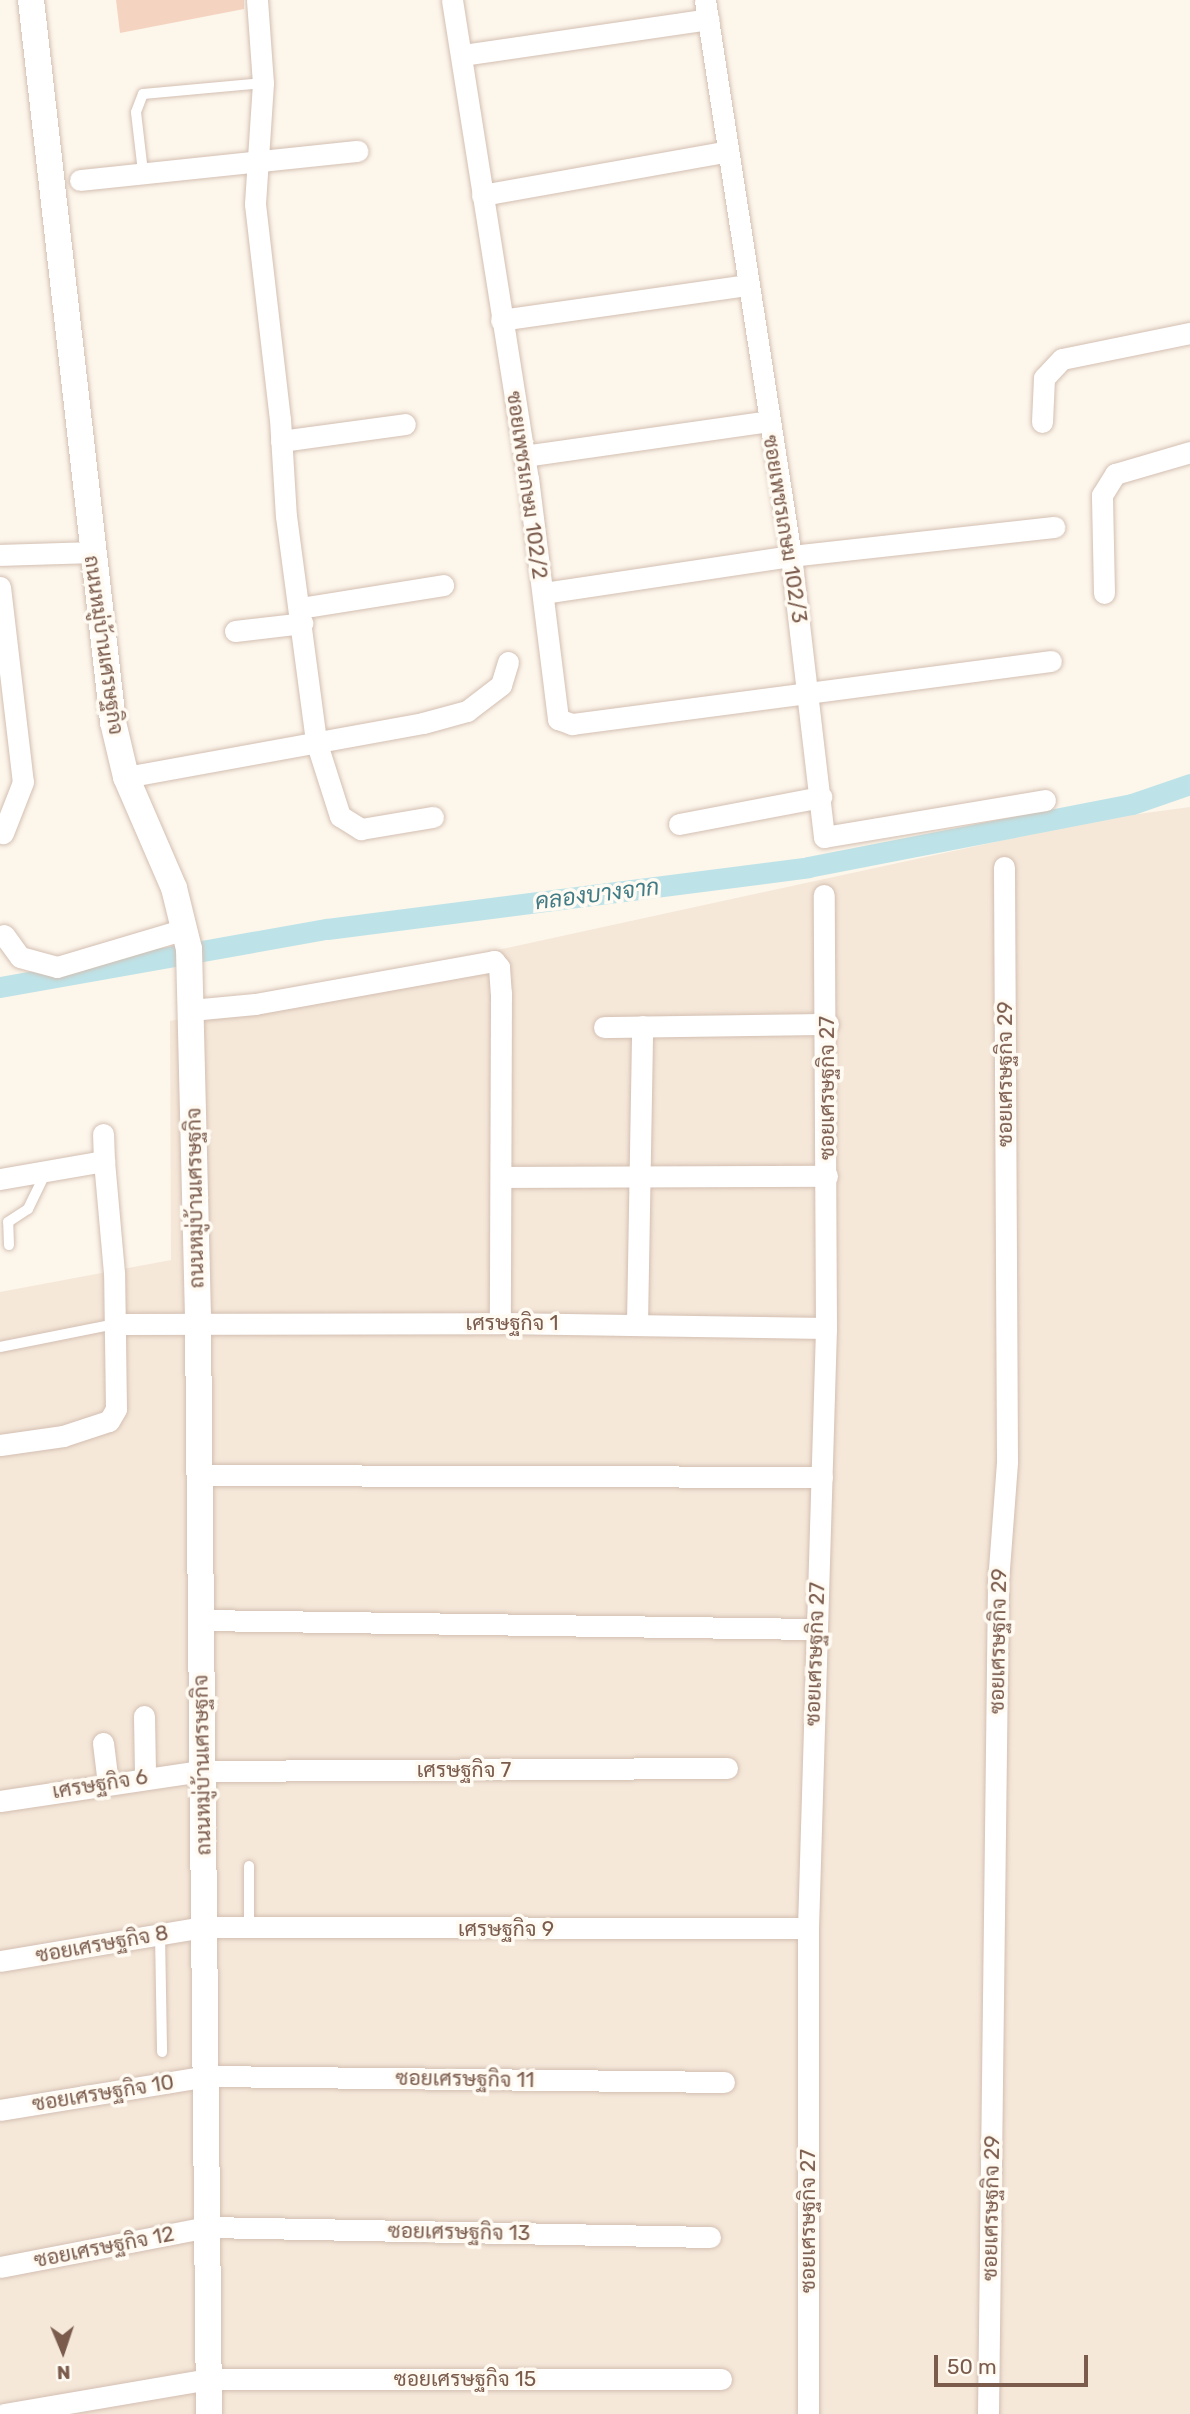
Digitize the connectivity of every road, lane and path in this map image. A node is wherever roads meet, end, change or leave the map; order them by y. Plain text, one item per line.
1 (31, 0) edge
2 (257, 0) edge
3 (452, 0) edge
4 (706, 9) edge
5 (462, 55) junction
6 (263, 82) junction
7 (357, 151) dead end
8 (729, 151) junction
9 (258, 159) junction
10 (143, 172) junction
11 (80, 180) dead end
12 (482, 195) junction
13 (747, 285) junction
14 (501, 320) junction
15 (1190, 333) edge
16 (769, 421) junction
17 (1042, 422) dead end
18 (405, 424) dead end
19 (281, 441) junction
20 (1190, 452) edge
21 (524, 456) junction
22 (1054, 527) dead end
23 (91, 552) junction
24 (0, 555) edge
25 (791, 556) junction
26 (443, 585) dead end
27 (0, 587) edge
28 (543, 593) junction
29 (1104, 593) dead end
30 (302, 616) junction
31 (235, 631) dead end
32 (3, 643) edge
33 (1051, 661) dead end
34 (508, 662) dead end
35 (809, 694) junction
36 (316, 741) junction
37 (126, 777) junction
38 (821, 797) junction
39 (1045, 800) dead end
40 (433, 817) dead end
41 (679, 824) dead end
42 (3, 833) dead end
43 (1004, 867) dead end
44 (824, 895) dead end
45 (4, 935) dead end
46 (187, 939) junction
47 (191, 1000) junction
48 (828, 1024) junction
49 (642, 1026) junction
50 (604, 1027) dead end
51 (103, 1134) dead end
52 (104, 1161) junction
53 (46, 1172) junction
54 (640, 1176) junction
55 (827, 1176) junction
56 (501, 1177) junction
57 (0, 1179) edge
58 (9, 1245) dead end
59 (500, 1323) junction
60 (115, 1324) junction
61 (637, 1324) junction
62 (198, 1325) junction
63 (826, 1328) junction
64 (0, 1347) edge
65 (0, 1445) edge
66 (198, 1475) junction
67 (822, 1477) junction
68 (200, 1620) junction
69 (814, 1629) junction
70 (144, 1716) dead end
71 (103, 1743) dead end
72 (727, 1768) dead end
73 (201, 1771) junction
74 (145, 1776) junction
75 (108, 1782) junction
76 (0, 1801) edge
77 (248, 1866) dead end
78 (204, 1927) junction
79 (808, 1928) junction
80 (249, 1929) junction
81 (160, 1934) junction
82 (0, 1961) edge
83 (162, 2052) dead end
84 (207, 2076) junction
85 (724, 2082) dead end
86 (0, 2110) edge
87 (208, 2227) junction
88 (710, 2237) dead end
89 (0, 2267) edge
90 (208, 2379) junction
91 (721, 2379) dead end
92 (4, 2414) edge
93 (209, 2414) edge
94 (808, 2414) edge
95 (988, 2414) edge

1 - 23 street, ถนนหมู่บ้านเศรษฐกิจ
2 - 6 street
3 - 5 street, ซอยเพชรเกษม 102/2
4 - 5 street
4 - 8 street, ซอยเพชรเกษม 102/3
5 - 12 street, ซอยเพชรเกษม 102/2
6 - 9 street
6 - 10 lane
7 - 9 street
8 - 12 street
8 - 13 street, ซอยเพชรเกษม 102/3
9 - 10 street
9 - 19 street
10 - 11 street
12 - 14 street, ซอยเพชรเกษม 102/2
13 - 14 street
13 - 16 street, ซอยเพชรเกษม 102/3
14 - 21 street, ซอยเพชรเกษม 102/2
15 - 17 street
16 - 21 street
16 - 25 street, ซอยเพชรเกษม 102/3
18 - 19 street
19 - 30 street
20 - 29 street
21 - 28 street, ซอยเพชรเกษม 102/2
22 - 25 street
23 - 24 street
23 - 37 street, ถนนหมู่บ้านเศรษฐกิจ
25 - 28 street
25 - 35 street, ซอยเพชรเกษม 102/3
26 - 30 street
27 - 32 street
28 - 35 street, ซอยเพชรเกษม 102/2
30 - 31 street
30 - 36 street
32 - 42 street
33 - 35 street
34 - 36 street
35 - 38 street, ซอยเพชรเกษม 102/3
36 - 37 street
36 - 40 street
37 - 46 street, ถนนหมู่บ้านเศรษฐกิจ
38 - 39 street, ซอยเพชรเกษม 102/3
38 - 41 street
43 - 95 street, ซอยเศรษฐกิจ 29
44 - 48 street, ซอยเศรษฐกิจ 27
45 - 46 street
46 - 47 street, ถนนหมู่บ้านเศรษฐกิจ
47 - 56 street
47 - 62 street, ถนนหมู่บ้านเศรษฐกิจ
48 - 49 street
48 - 55 street, ซอยเศรษฐกิจ 27
49 - 50 street
49 - 54 street
51 - 52 street
52 - 53 street
52 - 60 street
53 - 57 street
53 - 58 lane
54 - 55 street
54 - 56 street
54 - 61 street
55 - 63 street, ซอยเศรษฐกิจ 27
56 - 59 street
59 - 61 street, เศรษฐกิจ 1
59 - 62 street, เศรษฐกิจ 1
60 - 62 street, เศรษฐกิจ 1
60 - 64 lane
60 - 65 street
61 - 63 street, เศรษฐกิจ 1
62 - 66 street, ถนนหมู่บ้านเศรษฐกิจ
63 - 67 street, ซอยเศรษฐกิจ 27
66 - 67 street
66 - 68 street, ถนนหมู่บ้านเศรษฐกิจ
67 - 69 street, ซอยเศรษฐกิจ 27
68 - 69 street
68 - 73 street, ถนนหมู่บ้านเศรษฐกิจ
69 - 79 street, ซอยเศรษฐกิจ 27
70 - 74 street
71 - 75 street
72 - 73 street, เศรษฐกิจ 7
73 - 74 street, เศรษฐกิจ 6
73 - 78 street, ถนนหมู่บ้านเศรษฐกิจ
74 - 75 street, เศรษฐกิจ 6
75 - 76 street, เศรษฐกิจ 6
77 - 80 lane
78 - 80 street, เศรษฐกิจ 9
78 - 81 street, ซอยเศรษฐกิจ 8
78 - 84 street, ถนนหมู่บ้านเศรษฐกิจ
79 - 80 street, เศรษฐกิจ 9
79 - 94 street, ซอยเศรษฐกิจ 27
81 - 82 street, ซอยเศรษฐกิจ 8
81 - 83 lane
84 - 85 street, ซอยเศรษฐกิจ 11
84 - 86 street, ซอยเศรษฐกิจ 10
84 - 87 street, ถนนหมู่บ้านเศรษฐกิจ
87 - 88 street, ซอยเศรษฐกิจ 13
87 - 89 street, ซอยเศรษฐกิจ 12
87 - 90 street, ถนนหมู่บ้านเศรษฐกิจ
90 - 91 street, ซอยเศรษฐกิจ 15
90 - 92 street, ซอยเศรษฐกิจ 15
90 - 93 street, ถนนหมู่บ้านเศรษฐกิจ

